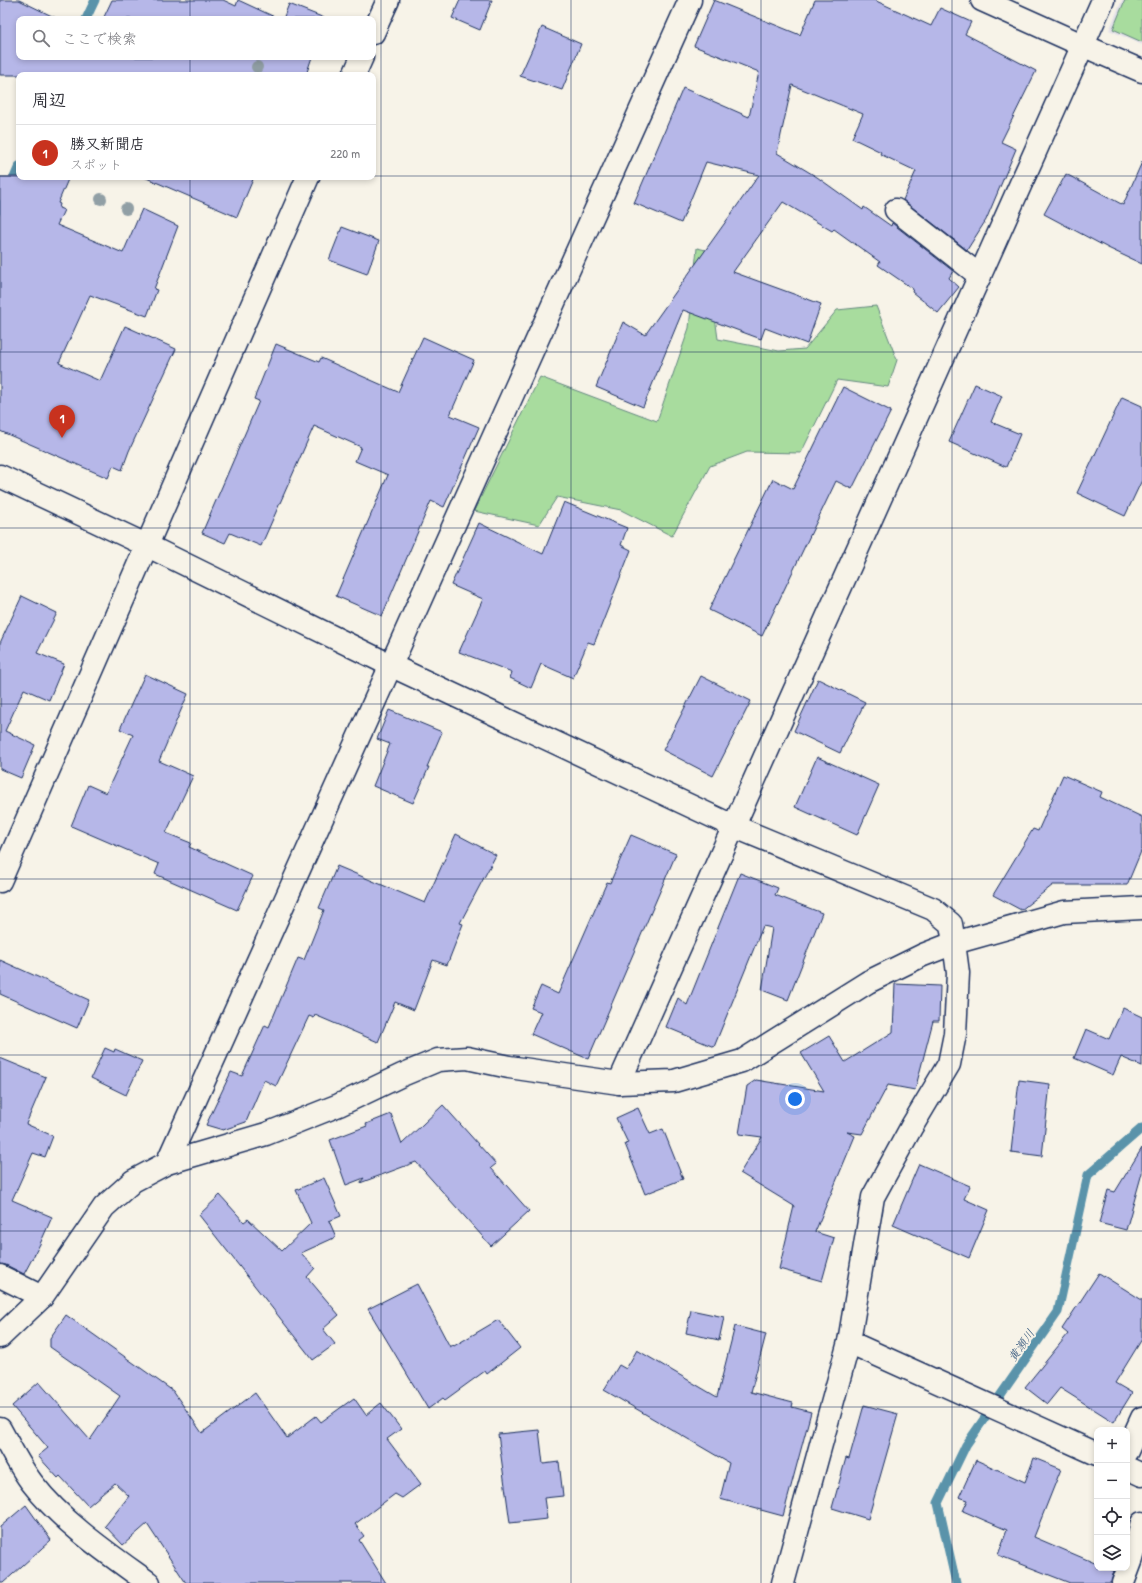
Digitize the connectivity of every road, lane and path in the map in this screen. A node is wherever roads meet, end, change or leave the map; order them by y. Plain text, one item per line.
1 (388, 0) edge
2 (690, 0) edge
3 (982, 0) edge
4 (1103, 0) edge
5 (376, 26) edge
6 (1082, 45) junction
7 (361, 60) edge
8 (1142, 71) edge
9 (355, 72) edge
10 (307, 180) edge
11 (896, 210) dead end
12 (980, 276) junction
13 (0, 476) edge
14 (146, 545) junction
15 (390, 665) junction
16 (734, 826) junction
17 (0, 881) edge
18 (1142, 908) edge
19 (954, 943) junction
20 (619, 1083) junction
21 (167, 1163) junction
22 (0, 1276) edge
23 (42, 1297) junction
24 (0, 1337) edge
25 (849, 1342) junction
26 (1142, 1418) edge
27 (0, 1429) edge
28 (1130, 1444) edge
29 (1094, 1453) edge
30 (1130, 1469) edge
31 (1142, 1475) edge
32 (1142, 1523) edge
33 (1137, 1556) edge
34 (149, 1583) edge
35 (783, 1583) edge
36 (1123, 1583) edge

1 - 5 street
2 - 15 street
3 - 6 street
4 - 6 street
6 - 8 street
6 - 12 street
7 - 9 street
10 - 14 street
11 - 12 street
12 - 16 street
13 - 14 street
14 - 15 street
14 - 17 street
15 - 16 street
15 - 21 street
16 - 19 street
16 - 20 street
18 - 19 street
19 - 20 street
19 - 25 street
20 - 21 street
21 - 23 street
22 - 23 street
23 - 24 street
25 - 29 street
25 - 35 street
26 - 28 street
27 - 34 street
30 - 31 street
32 - 33 street
33 - 36 street

